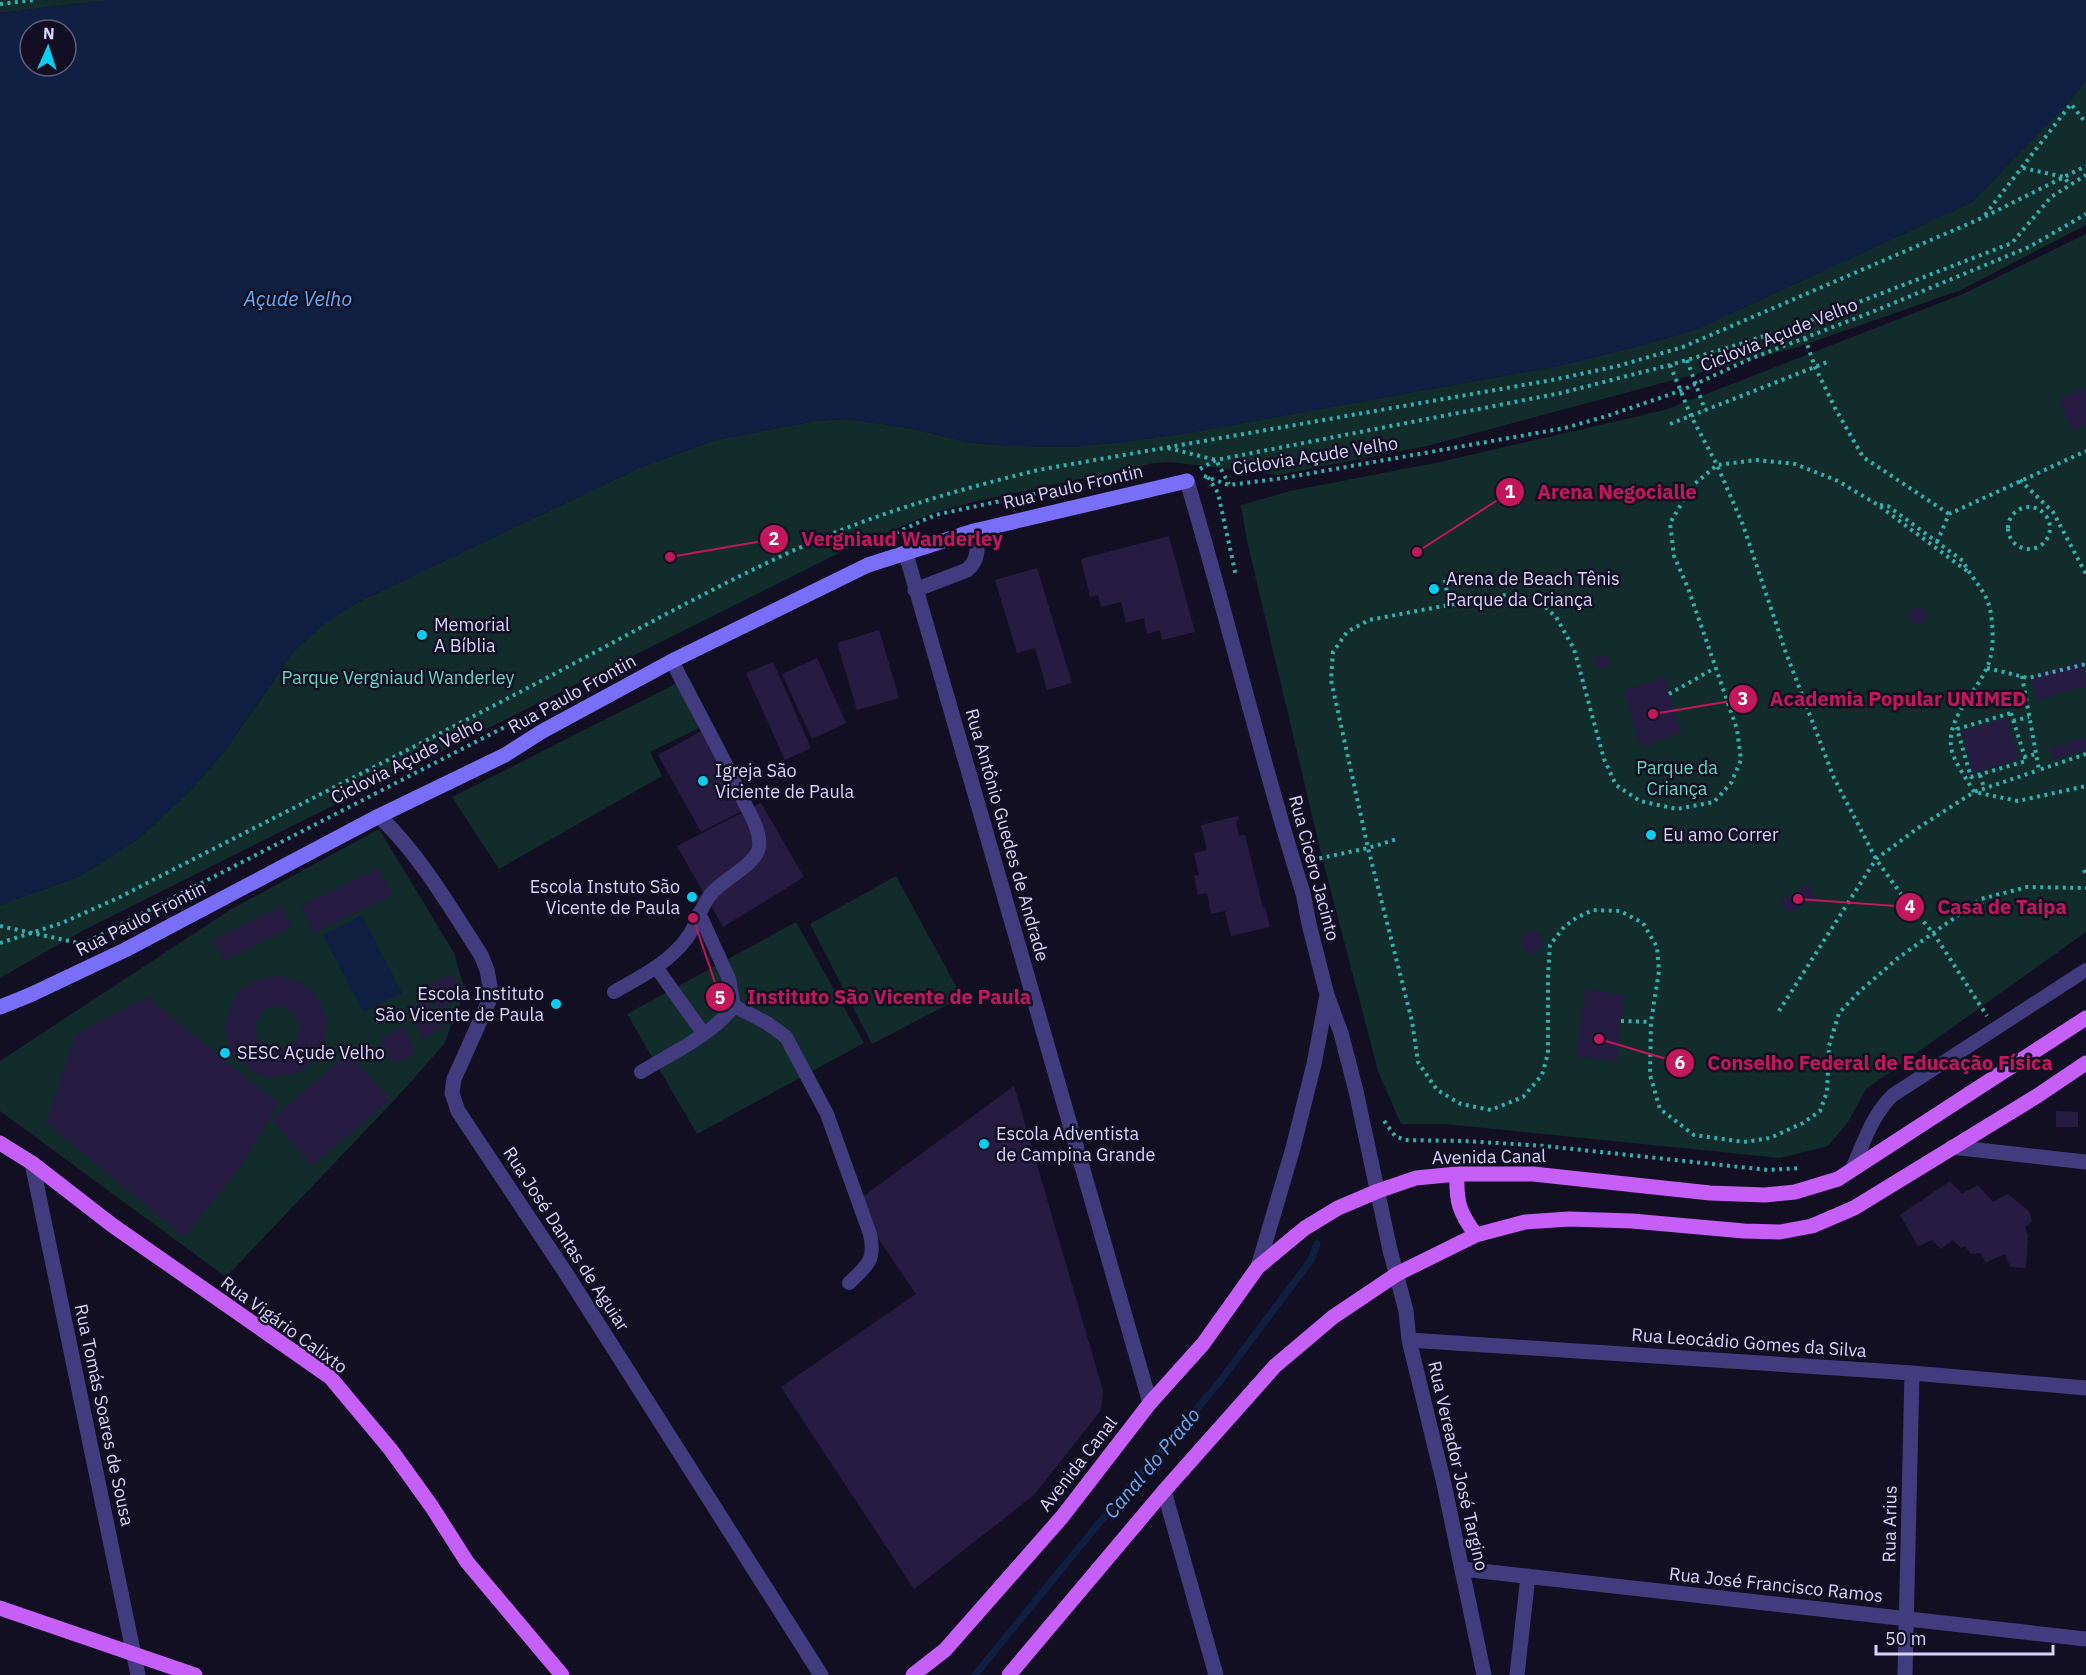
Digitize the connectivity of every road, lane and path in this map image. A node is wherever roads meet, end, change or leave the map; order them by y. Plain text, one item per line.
1 (35, 0) edge
2 (0, 4) edge
3 (2086, 123) edge
4 (2023, 168) junction
5 (2086, 175) edge
6 (2070, 185) junction
7 (2086, 214) edge
8 (1982, 218) dead end
9 (1800, 324) junction
10 (1805, 337) junction
11 (1687, 360) junction
12 (1830, 361) dead end
13 (1670, 365) junction
14 (1815, 367) junction
15 (1695, 384) junction
16 (1680, 391) junction
17 (1705, 410) junction
18 (1690, 416) junction
19 (1670, 424) dead end
20 (1166, 447) dead end
21 (2086, 451) edge
22 (1216, 460) junction
23 (1717, 465) junction
24 (1207, 476) junction
25 (1191, 477) junction
26 (2020, 480) junction
27 (1229, 485) junction
28 (1071, 486) dead end
29 (1878, 504) junction
30 (2054, 512) junction
31 (1949, 514) junction
32 (2047, 516) junction
33 (974, 531) junction
34 (886, 537) dead end
35 (1937, 542) junction
36 (906, 554) junction
37 (1967, 571) junction
38 (2086, 574) edge
39 (1445, 580) dead end
40 (1239, 586) dead end
41 (915, 590) junction
42 (1449, 605) junction
43 (672, 661) junction
44 (2086, 664) edge
45 (1715, 668) junction
46 (1987, 668) junction
47 (2022, 676) junction
48 (1669, 694) dead end
49 (531, 713) dead end
50 (2029, 717) junction
51 (2013, 721) junction
52 (2036, 754) junction
53 (2086, 754) edge
54 (2024, 757) junction
55 (2039, 770) junction
56 (1980, 775) junction
57 (2086, 786) edge
58 (1984, 788) junction
59 (1974, 792) junction
60 (378, 816) junction
61 (1397, 839) dead end
62 (1368, 848) junction
63 (1876, 859) junction
64 (1294, 866) junction
65 (2086, 888) edge
66 (699, 913) junction
67 (0, 926) edge
68 (1934, 934) junction
69 (656, 967) junction
70 (2086, 970) edge
71 (614, 992) dead end
72 (1327, 995) junction
73 (734, 1005) junction
74 (0, 1007) edge
75 (1779, 1011) dead end
76 (2086, 1018) edge
77 (1621, 1021) dead end
78 (1651, 1022) junction
79 (1995, 1029) junction
80 (703, 1033) junction
81 (2086, 1063) edge
82 (641, 1072) dead end
83 (1382, 1116) dead end
84 (0, 1143) edge
85 (1952, 1147) junction
86 (2086, 1162) edge
87 (32, 1163) junction
88 (1807, 1168) dead end
89 (1852, 1169) junction
90 (1457, 1173) junction
91 (1378, 1191) junction
92 (1476, 1235) junction
93 (1258, 1267) junction
94 (1397, 1274) junction
95 (849, 1283) dead end
96 (1409, 1340) junction
97 (1912, 1373) junction
98 (2086, 1388) edge
99 (1150, 1403) junction
100 (1164, 1491) junction
101 (1462, 1569) junction
102 (1528, 1576) junction
103 (0, 1608) edge
104 (1907, 1619) junction
105 (2086, 1639) edge
106 (133, 1653) junction
107 (1482, 1671) edge
108 (138, 1675) edge
109 (195, 1675) edge
110 (562, 1675) edge
111 (821, 1675) edge
112 (913, 1675) edge
113 (1009, 1675) edge
114 (1216, 1675) edge
115 (1517, 1675) edge
116 (1905, 1675) edge

1 - 2 path
3 - 4 path
4 - 6 path
4 - 8 path
5 - 6 path
6 - 9 path
7 - 10 path, Ciclovia Açude Velho
9 - 10 path
9 - 11 path
10 - 14 path
10 - 15 path, Ciclovia Açude Velho
11 - 13 path
11 - 15 path
12 - 14 path
13 - 16 path
13 - 22 path
14 - 17 path
14 - 31 path
15 - 16 path, Ciclovia Açude Velho
15 - 17 path
16 - 18 path
16 - 27 path, Ciclovia Açude Velho
17 - 18 path
18 - 19 path
18 - 23 path
20 - 22 path
21 - 26 path
22 - 25 path
22 - 27 path
23 - 29 path
23 - 45 path
23 - 63 path
24 - 25 path, Ciclovia Açude Velho
24 - 27 path, Ciclovia Açude Velho
24 - 40 path
25 - 33 main road, Rua Paulo Frontin
25 - 64 street, Rua Cicero Jacinto
26 - 30 path
26 - 31 path
28 - 34 path
29 - 35 path
29 - 37 path
30 - 32 path
30 - 38 path
31 - 35 path
32 - 32 path
33 - 36 main road, Rua Paulo Frontin
33 - 41 street
35 - 37 path
36 - 41 street, Rua Antônio Guedes de Andrade
36 - 43 main road, Rua Paulo Frontin
37 - 46 path
39 - 42 path
41 - 99 street, Rua Antônio Guedes de Andrade
42 - 45 path
42 - 62 path
43 - 60 main road, Rua Paulo Frontin
43 - 66 lane
44 - 47 path
45 - 48 path
46 - 47 path
46 - 59 path
47 - 50 path
49 - 67 path, Ciclovia Açude Velho
50 - 51 path
50 - 52 path
51 - 54 path
51 - 56 path
52 - 54 path
52 - 55 path
53 - 55 path
54 - 56 path
55 - 58 path
56 - 58 path
57 - 59 path
58 - 59 path
59 - 63 path
60 - 74 main road, Rua Paulo Frontin
60 - 111 street, Rua José Dantas de Aguiar
61 - 62 path
62 - 64 path
62 - 78 path
63 - 68 path
63 - 75 path
64 - 72 street, Rua Cicero Jacinto
65 - 68 path
66 - 69 lane
66 - 73 lane
68 - 78 path
68 - 79 path
69 - 71 lane
69 - 80 lane
70 - 79 lane
72 - 91 street
72 - 93 street, Rua Cicero Jacinto
73 - 80 lane
73 - 95 lane
76 - 89 main road, Avenida Canal
77 - 78 path
79 - 89 lane
80 - 82 lane
81 - 85 main road
83 - 88 path
84 - 87 main road, Rua Vigário Calixto
85 - 86 street
85 - 92 main road
87 - 106 street, Rua Tomás Soares de Sousa
87 - 110 main road, Rua Vigário Calixto
89 - 90 main road, Avenida Canal
90 - 91 main road, Avenida Canal
90 - 92 main road
91 - 93 main road, Avenida Canal
91 - 94 street, Rua Vereador José Targino
92 - 94 main road
93 - 99 main road, Avenida Canal
94 - 96 street, Rua Vereador José Targino
94 - 100 main road
96 - 97 street, Rua Leocádio Gomes da Silva
96 - 101 street, Rua Vereador José Targino
97 - 98 street, Rua Leocádio Gomes da Silva
97 - 104 street, Rua Arius
99 - 112 main road, Avenida Canal
100 - 113 main road
100 - 114 street
101 - 102 street, Rua José Francisco Ramos
101 - 107 street, Rua Vereador José Targino
102 - 104 street, Rua José Francisco Ramos
102 - 115 street
103 - 106 main road
104 - 105 street, Rua José Francisco Ramos
104 - 116 street, Rua Arius
106 - 108 street, Rua Tomás Soares de Sousa
106 - 109 main road

